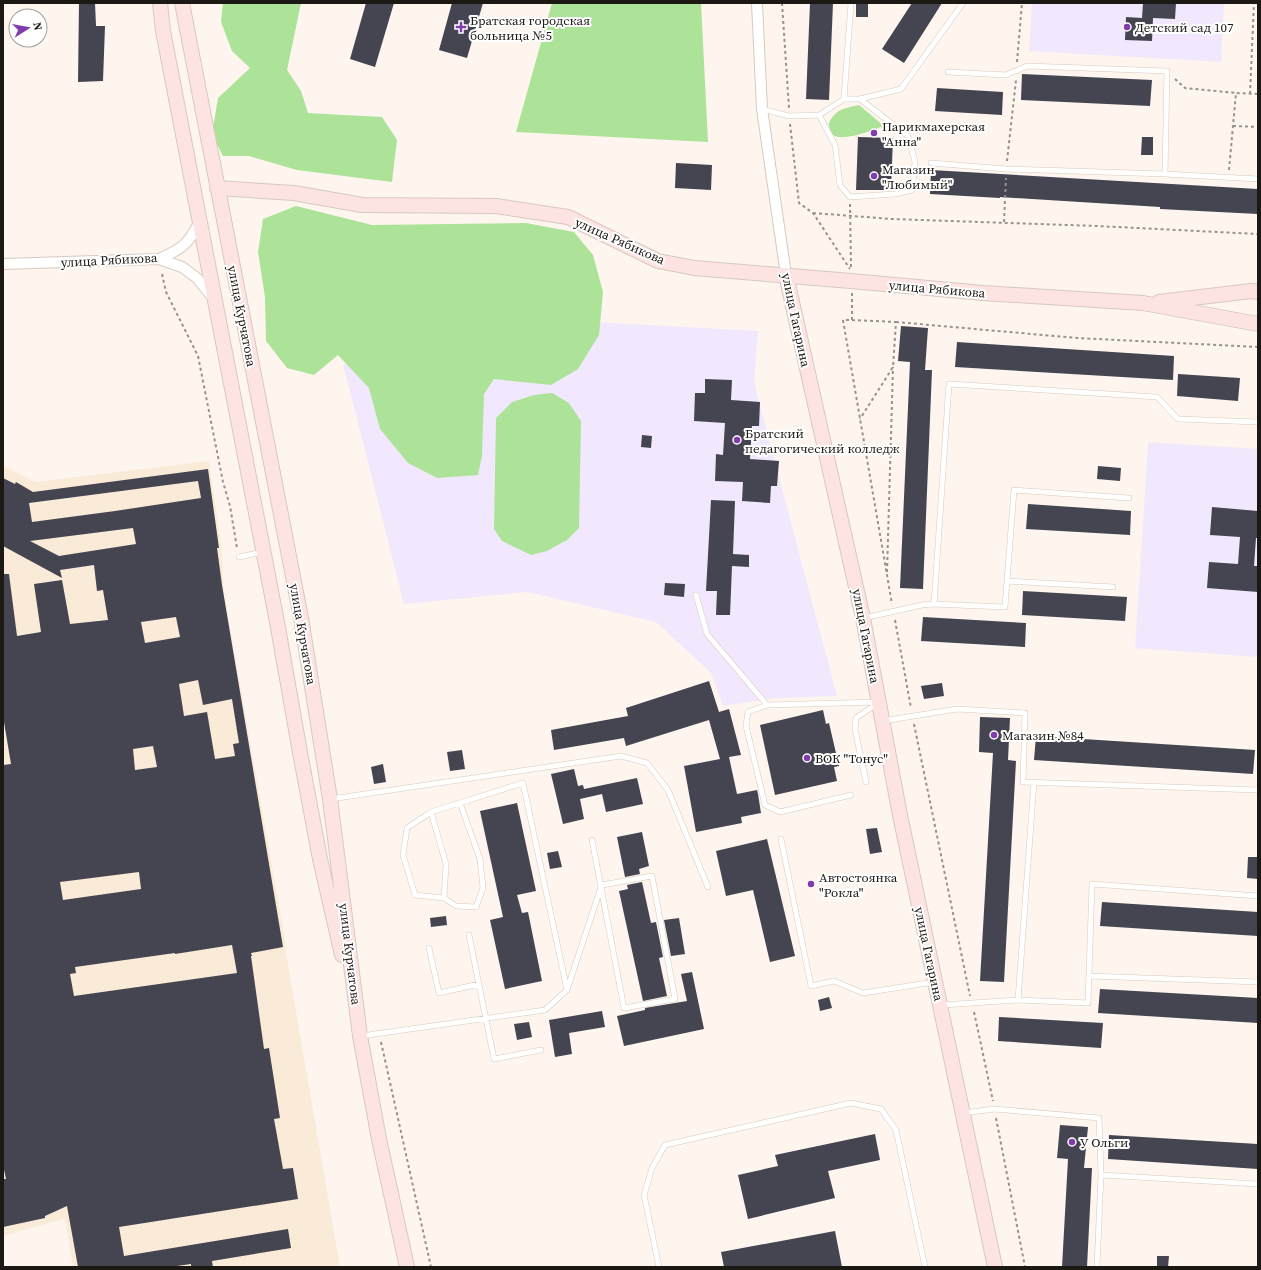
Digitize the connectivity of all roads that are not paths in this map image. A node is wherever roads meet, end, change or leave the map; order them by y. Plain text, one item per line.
1 (160, 3) edge
2 (182, 3) edge
3 (757, 3) edge
4 (851, 3) edge
5 (963, 3) edge
6 (186, 27) junction
7 (163, 31) junction
8 (948, 72) dead end
9 (844, 99) junction
10 (860, 99) junction
11 (762, 109) junction
12 (819, 115) junction
13 (931, 163) dead end
14 (1165, 174) junction
15 (1258, 179) edge
16 (217, 188) junction
17 (199, 223) junction
18 (159, 259) junction
19 (3, 264) edge
20 (786, 275) junction
21 (1258, 292) edge
22 (214, 299) junction
23 (1143, 303) junction
24 (1258, 324) edge
25 (1258, 422) edge
26 (1129, 498) dead end
27 (264, 552) junction
28 (239, 557) road end
29 (1007, 581) junction
30 (1113, 587) dead end
31 (696, 595) dead end
32 (934, 604) junction
33 (301, 618) junction
34 (863, 618) junction
35 (278, 622) junction
36 (879, 702) junction
37 (767, 705) junction
38 (882, 721) junction
39 (866, 782) dead end
40 (1034, 782) junction
41 (1258, 790) edge
42 (851, 795) dead end
43 (330, 799) junction
44 (460, 803) junction
45 (431, 812) junction
46 (781, 839) dead end
47 (592, 840) dead end
48 (602, 885) junction
49 (708, 887) dead end
50 (1258, 896) edge
51 (444, 898) junction
52 (469, 934) dead end
53 (429, 948) dead end
54 (1089, 976) junction
55 (935, 982) junction
56 (1258, 982) edge
57 (479, 984) junction
58 (567, 990) junction
59 (1018, 1000) junction
60 (940, 1005) junction
61 (485, 1020) junction
62 (360, 1036) junction
63 (541, 1050) dead end
64 (963, 1113) junction
65 (1101, 1176) junction
66 (1258, 1184) edge
67 (407, 1267) edge
68 (659, 1267) edge
69 (925, 1267) edge
70 (995, 1267) edge
71 (1097, 1267) edge

1 - 7 main road
2 - 6 main road, улица Курчатова
3 - 11 street, улица Гагарина
4 - 9 lane
5 - 10 lane
6 - 7 main road
6 - 16 main road, улица Курчатова
7 - 17 main road
8 - 14 lane
9 - 10 lane
9 - 12 lane
10 - 12 lane
11 - 12 lane
11 - 20 street, улица Гагарина
13 - 14 lane
14 - 15 lane
16 - 20 main road, улица Рябикова
16 - 33 main road, улица Курчатова
17 - 18 street, улица Рябикова
17 - 22 main road
18 - 19 street, улица Рябикова
18 - 22 street
20 - 23 main road, улица Рябикова
20 - 34 main road, улица Гагарина
21 - 23 main road, улица Рябикова
22 - 27 main road
23 - 24 main road, улица Рябикова
25 - 32 lane
26 - 29 lane
27 - 28 lane
27 - 35 main road
29 - 30 lane
29 - 32 lane
31 - 37 lane
32 - 34 lane
33 - 35 main road
33 - 43 main road, улица Курчатова
34 - 36 main road, улица Гагарина
35 - 62 main road
36 - 37 lane
36 - 38 main road, улица Гагарина
36 - 39 lane
37 - 42 lane
38 - 40 lane
38 - 55 main road, улица Гагарина
40 - 41 lane
40 - 59 lane
43 - 49 lane
43 - 62 main road, улица Курчатова
44 - 45 lane
44 - 51 lane
44 - 58 lane
45 - 51 lane
45 - 51 lane
46 - 55 lane
47 - 48 lane
48 - 48 lane
48 - 58 lane
50 - 54 lane
52 - 57 lane
53 - 57 lane
54 - 56 lane
54 - 59 lane
55 - 60 main road, улица Гагарина
57 - 61 lane
58 - 61 lane
59 - 60 lane
60 - 64 main road, улица Гагарина
61 - 62 lane
61 - 63 lane
62 - 67 main road, улица Курчатова
64 - 65 lane
64 - 70 main road, улица Гагарина
65 - 66 lane
65 - 71 lane
68 - 69 lane

